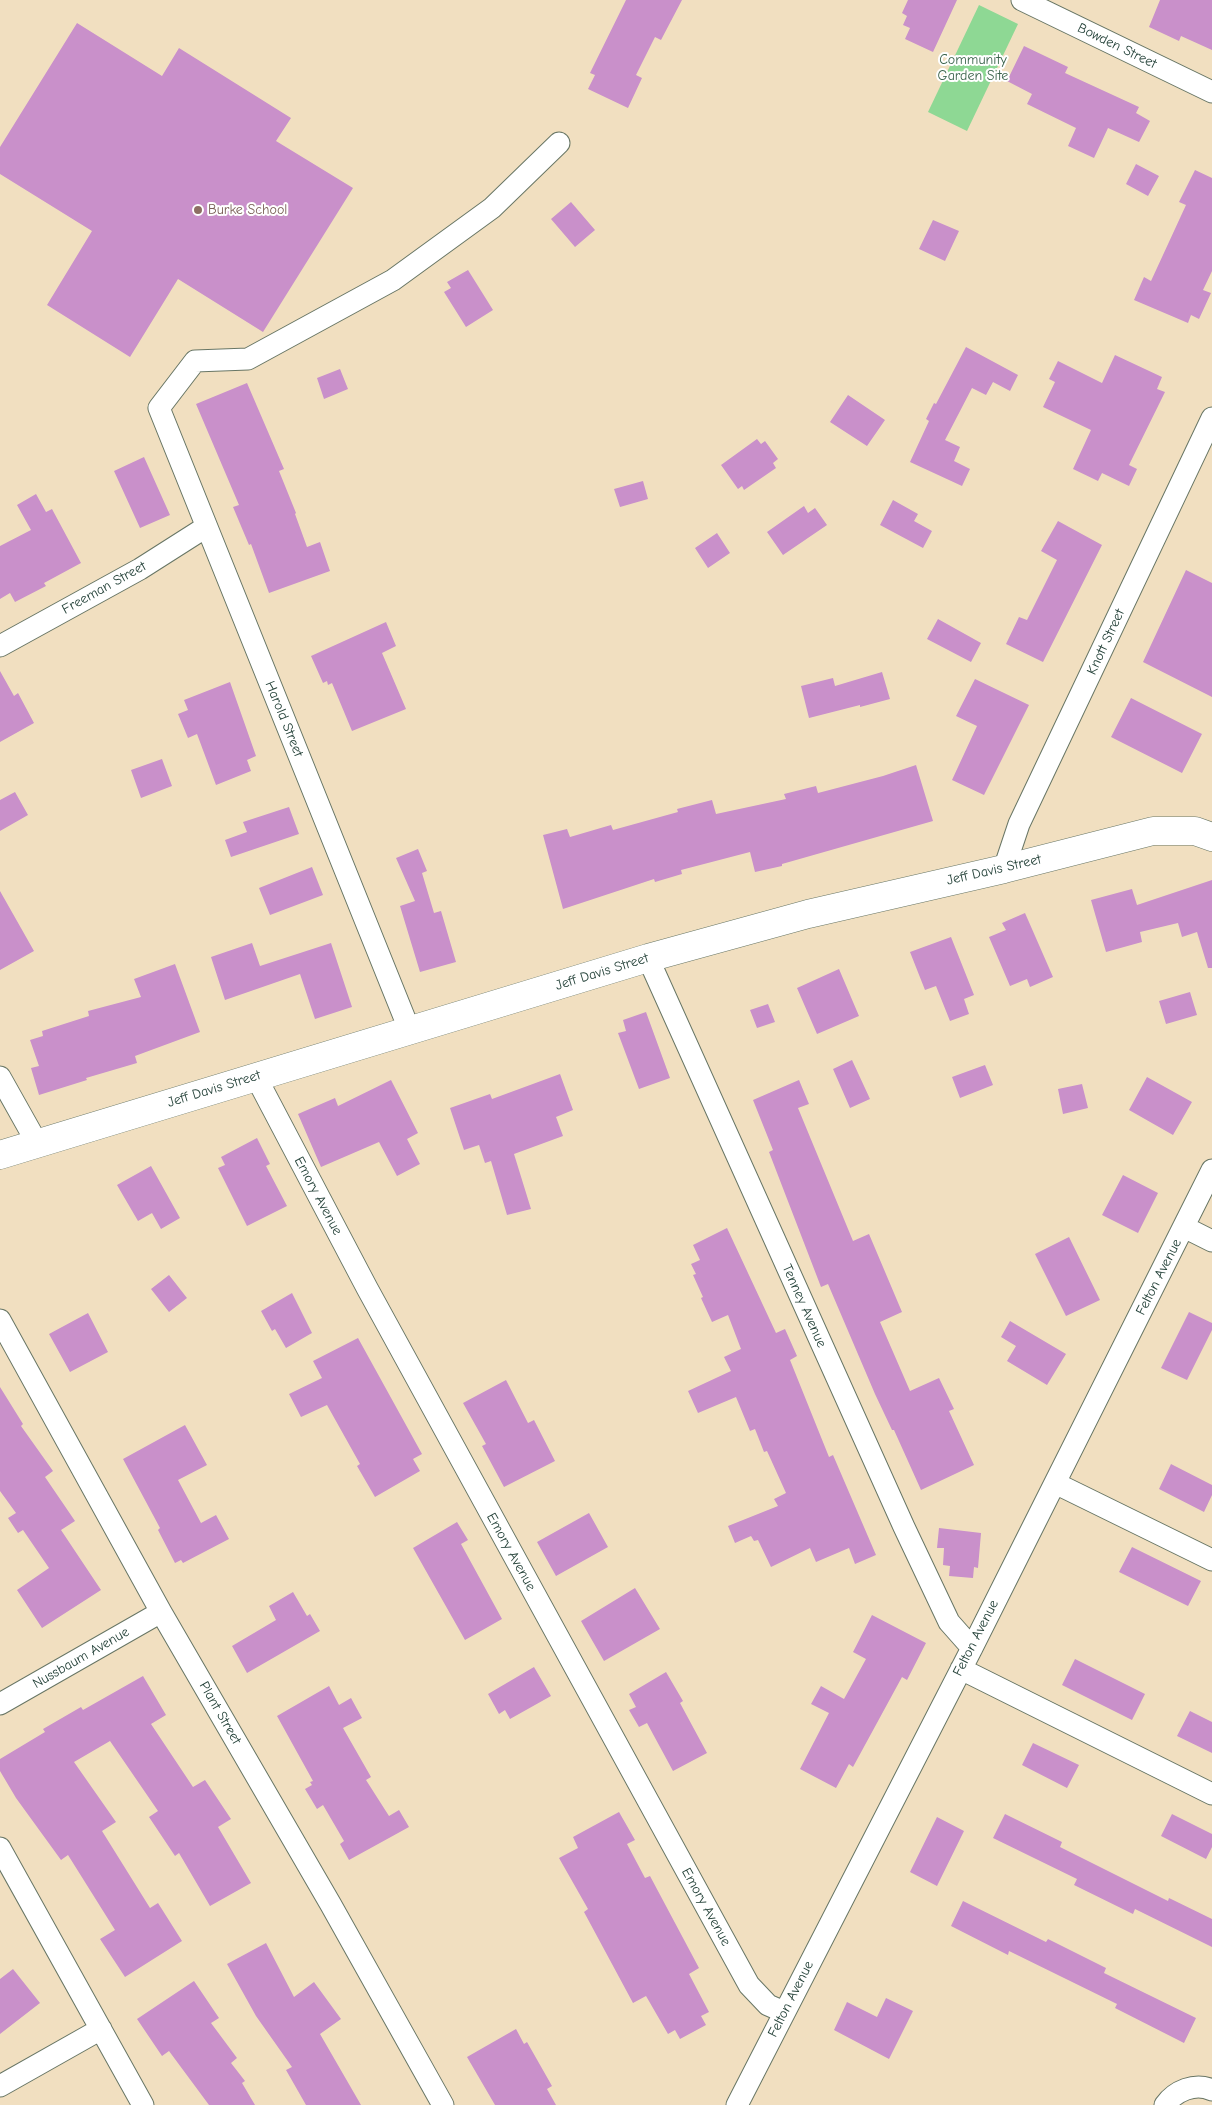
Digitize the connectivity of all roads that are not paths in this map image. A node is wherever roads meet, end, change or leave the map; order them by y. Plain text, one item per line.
1 (1022, 0) edge
2 (1212, 92) edge
3 (559, 142) dead end
4 (1212, 418) edge
5 (206, 527) junction
6 (0, 646) edge
7 (1212, 837) edge
8 (1004, 869) junction
9 (648, 958) junction
10 (409, 1029) junction
11 (0, 1077) edge
12 (256, 1077) junction
13 (37, 1143) junction
14 (0, 1155) edge
15 (1212, 1170) edge
16 (1184, 1228) junction
17 (1212, 1241) edge
18 (0, 1320) edge
19 (1055, 1482) junction
20 (1212, 1560) edge
21 (161, 1612) junction
22 (972, 1648) junction
23 (961, 1669) junction
24 (0, 1704) edge
25 (1212, 1794) edge
26 (0, 1848) edge
27 (784, 2012) junction
28 (101, 2029) junction
29 (0, 2086) edge
30 (1212, 2090) edge
31 (1172, 2098) edge
32 (143, 2105) edge
33 (443, 2105) edge
34 (737, 2105) edge

1 - 2 street, Bowden Street
3 - 5 street, Harold Street
4 - 8 street, Knott Street
5 - 6 street, Freeman Street
5 - 10 street, Harold Street
7 - 8 street, Jeff Davis Street
8 - 9 street, Jeff Davis Street
9 - 10 street, Jeff Davis Street
9 - 22 street, Tenney Avenue
10 - 12 street, Jeff Davis Street
11 - 13 street
12 - 13 street, Jeff Davis Street
12 - 27 street, Emory Avenue
13 - 14 street, Jeff Davis Street
15 - 16 street, Felton Avenue
16 - 17 street
16 - 19 street, Felton Avenue
18 - 21 street, Plant Street
19 - 20 street
19 - 22 street, Felton Avenue
21 - 24 street, Nussbaum Avenue
21 - 33 street, Plant Street
22 - 23 street, Felton Avenue
23 - 25 street
23 - 27 street, Felton Avenue
26 - 28 street
27 - 34 street, Felton Avenue
28 - 29 street
28 - 32 street
30 - 31 street

